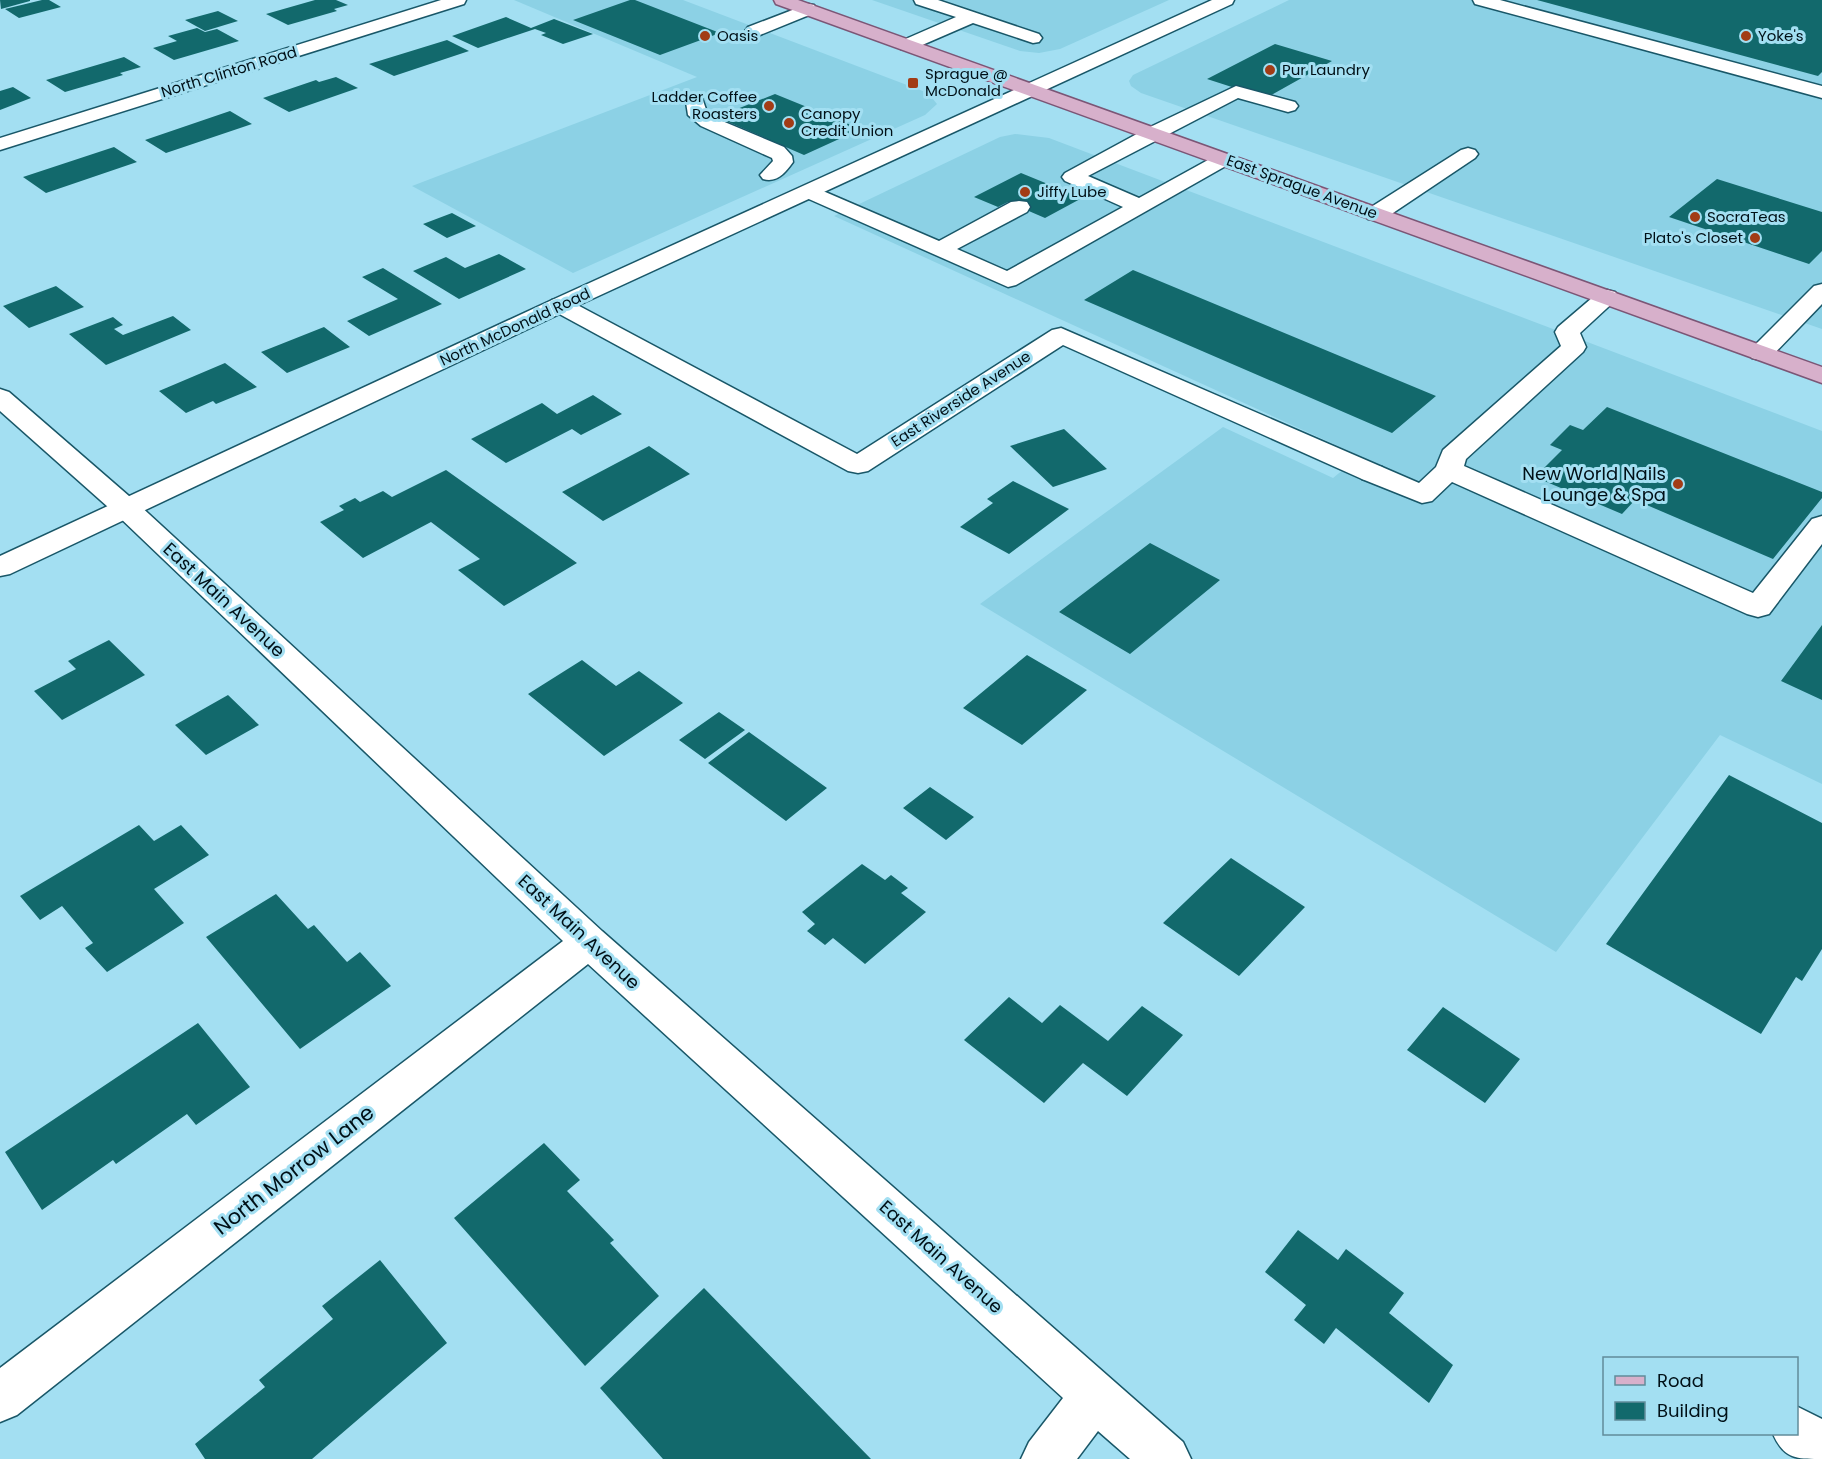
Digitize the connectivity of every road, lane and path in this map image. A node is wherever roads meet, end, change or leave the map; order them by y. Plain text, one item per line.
1 (458, 0) edge
2 (782, 0) edge
3 (921, 0) edge
4 (1226, 0) edge
5 (1481, 0) edge
6 (808, 9) junction
7 (972, 17) junction
8 (754, 31) dead end
9 (1033, 38) dead end
10 (907, 45) junction
11 (1033, 90) junction
12 (1822, 92) edge
13 (695, 102) dead end
14 (1288, 106) dead end
15 (1153, 133) junction
16 (0, 144) edge
17 (1468, 154) dead end
18 (1224, 159) junction
19 (771, 175) dead end
20 (809, 192) junction
21 (1140, 206) junction
22 (1019, 207) dead end
23 (1376, 214) junction
24 (939, 250) junction
25 (1822, 291) edge
26 (1607, 297) junction
27 (560, 305) junction
28 (1761, 353) junction
29 (1822, 375) edge
30 (0, 397) edge
31 (1449, 470) junction
32 (127, 509) junction
33 (1822, 525) edge
34 (0, 567) edge
35 (589, 942) junction
36 (1095, 1396) junction
37 (0, 1398) edge
38 (1798, 1431) edge
39 (1822, 1448) edge
40 (1046, 1459) edge
41 (1166, 1459) edge

1 - 16 street, North Clinton Road
2 - 6 main road, East Sprague Avenue
3 - 7 street
4 - 11 street, North McDonald Road
5 - 12 street
6 - 8 street
6 - 10 main road, East Sprague Avenue
7 - 9 street
7 - 10 street
10 - 11 main road, East Sprague Avenue
11 - 15 main road, East Sprague Avenue
11 - 20 street, North McDonald Road
13 - 19 street
14 - 15 street
15 - 18 main road, East Sprague Avenue
15 - 21 street
17 - 23 street
18 - 21 street
18 - 23 main road, East Sprague Avenue
20 - 24 street
20 - 27 street, North McDonald Road
21 - 24 street
22 - 24 street
23 - 26 main road, East Sprague Avenue
25 - 28 street
26 - 28 main road, East Sprague Avenue
26 - 31 street
27 - 31 street, East Riverside Avenue
27 - 32 street, North McDonald Road
28 - 29 main road, East Sprague Avenue
30 - 32 street, East Main Avenue
31 - 33 street
32 - 34 street, North McDonald Road
32 - 35 street, East Main Avenue
35 - 36 street, East Main Avenue
35 - 37 street, North Morrow Lane
36 - 40 street
36 - 41 street, East Main Avenue
38 - 39 street

